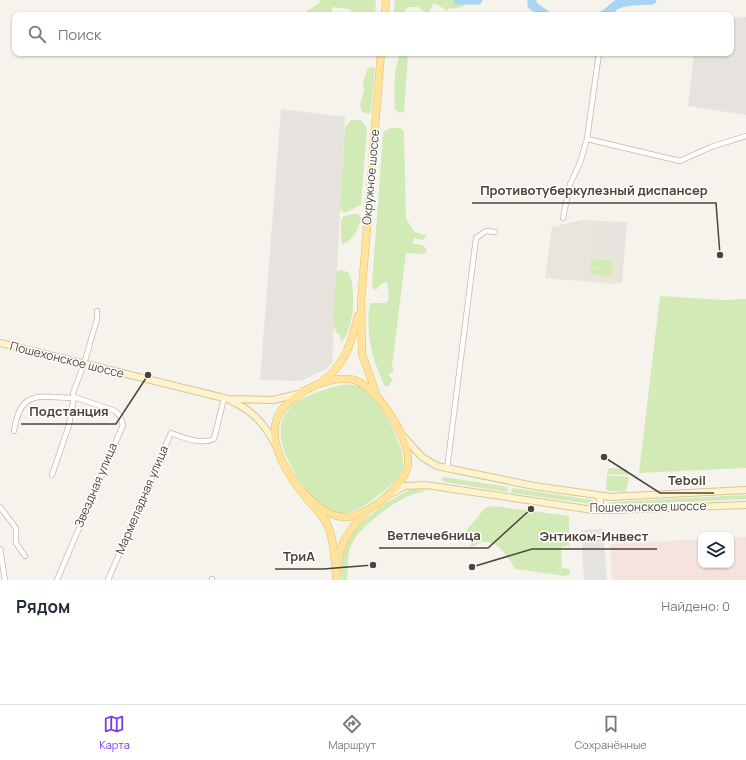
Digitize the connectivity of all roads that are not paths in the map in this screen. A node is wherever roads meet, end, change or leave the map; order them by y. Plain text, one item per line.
1 (386, 0) edge
2 (385, 12) edge
3 (382, 56) edge
4 (599, 56) edge
5 (746, 136) edge
6 (587, 138) junction
7 (563, 218) dead end
8 (495, 232) dead end
9 (361, 302) junction
10 (97, 311) dead end
11 (0, 343) edge
12 (84, 364) junction
13 (319, 385) junction
14 (302, 392) junction
15 (74, 397) junction
16 (378, 397) junction
17 (226, 399) junction
18 (398, 428) junction
19 (14, 430) dead end
20 (278, 450) junction
21 (447, 469) junction
22 (52, 475) dead end
23 (300, 490) junction
24 (746, 490) edge
25 (387, 496) junction
26 (600, 496) junction
27 (746, 505) edge
28 (0, 507) edge
29 (371, 508) junction
30 (600, 510) junction
31 (0, 549) edge
32 (25, 556) dead end
33 (336, 572) junction
34 (5, 580) edge
35 (57, 580) edge
36 (108, 580) edge
37 (336, 580) edge

1 - 2 main road
3 - 9 main road, Окружное шоссе
4 - 6 street
5 - 6 street
6 - 7 street
8 - 21 street
9 - 13 main road, Окружное шоссе
9 - 16 main road, Окружное шоссе
10 - 12 street
11 - 12 main road, Пошехонское шоссе
12 - 15 street
12 - 17 main road, Пошехонское шоссе
13 - 14 main road, Окружное шоссе
13 - 16 main road, Окружное шоссе
14 - 17 main road
14 - 20 main road, Окружное шоссе
15 - 19 street
15 - 22 street
15 - 35 street, Звездная улица
16 - 18 main road, Окружное шоссе
17 - 20 main road
17 - 36 street, Мармеладная улица
18 - 21 main road, Пошехонское шоссе
18 - 25 main road, Окружное шоссе
20 - 23 main road, Окружное шоссе
21 - 26 main road, Пошехонское шоссе
23 - 29 main road, Окружное шоссе
23 - 33 main road, Окружное шоссе
24 - 26 main road, Пошехонское шоссе
25 - 29 main road, Окружное шоссе
25 - 30 main road, Пошехонское шоссе
26 - 30 main road
27 - 30 main road, Пошехонское шоссе
28 - 32 street
29 - 33 main road, Окружное шоссе
31 - 34 street
33 - 37 main road, Окружное шоссе

